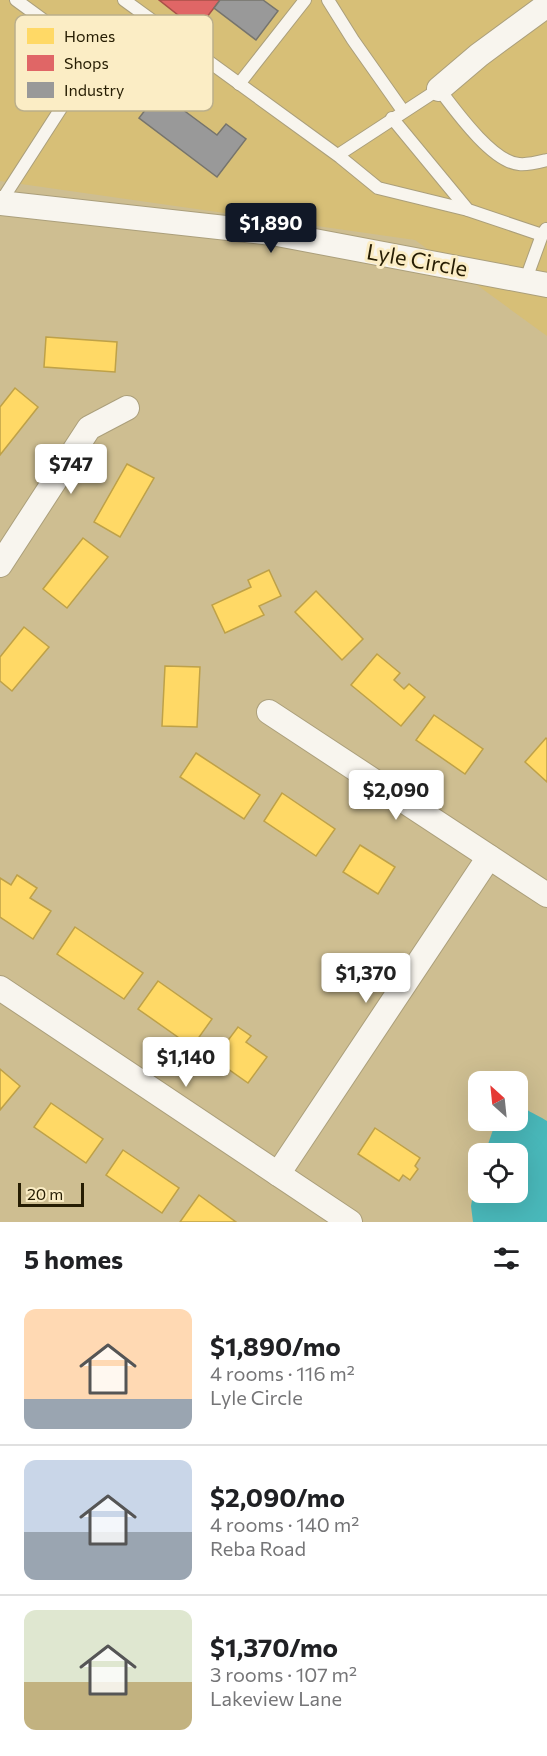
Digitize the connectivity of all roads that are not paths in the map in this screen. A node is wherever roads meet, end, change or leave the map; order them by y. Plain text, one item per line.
1 (16, 0) edge
2 (124, 0) edge
3 (305, 0) edge
4 (328, 0) edge
5 (547, 5) edge
6 (37, 15) edge
7 (145, 15) edge
8 (213, 65) edge
9 (239, 84) junction
10 (439, 89) junction
11 (59, 111) edge
12 (398, 115) junction
13 (338, 155) junction
14 (547, 160) edge
15 (0, 203) edge
16 (468, 210) junction
17 (545, 232) edge
18 (537, 282) edge
19 (127, 408) dead end
20 (0, 565) edge
21 (269, 712) dead end
22 (489, 857) junction
23 (547, 895) edge
24 (0, 988) edge
25 (278, 1174) junction
26 (350, 1222) edge

1 - 6 lane
2 - 7 lane
3 - 9 lane
4 - 12 lane
5 - 10 street
8 - 9 lane
9 - 13 lane
10 - 12 lane
10 - 14 lane
11 - 15 lane
12 - 13 lane
12 - 16 lane
13 - 16 lane
15 - 18 street, Lyle Circle
16 - 17 lane
17 - 18 lane
19 - 20 street
21 - 22 street
22 - 23 street
22 - 25 street
24 - 25 street
25 - 26 street

